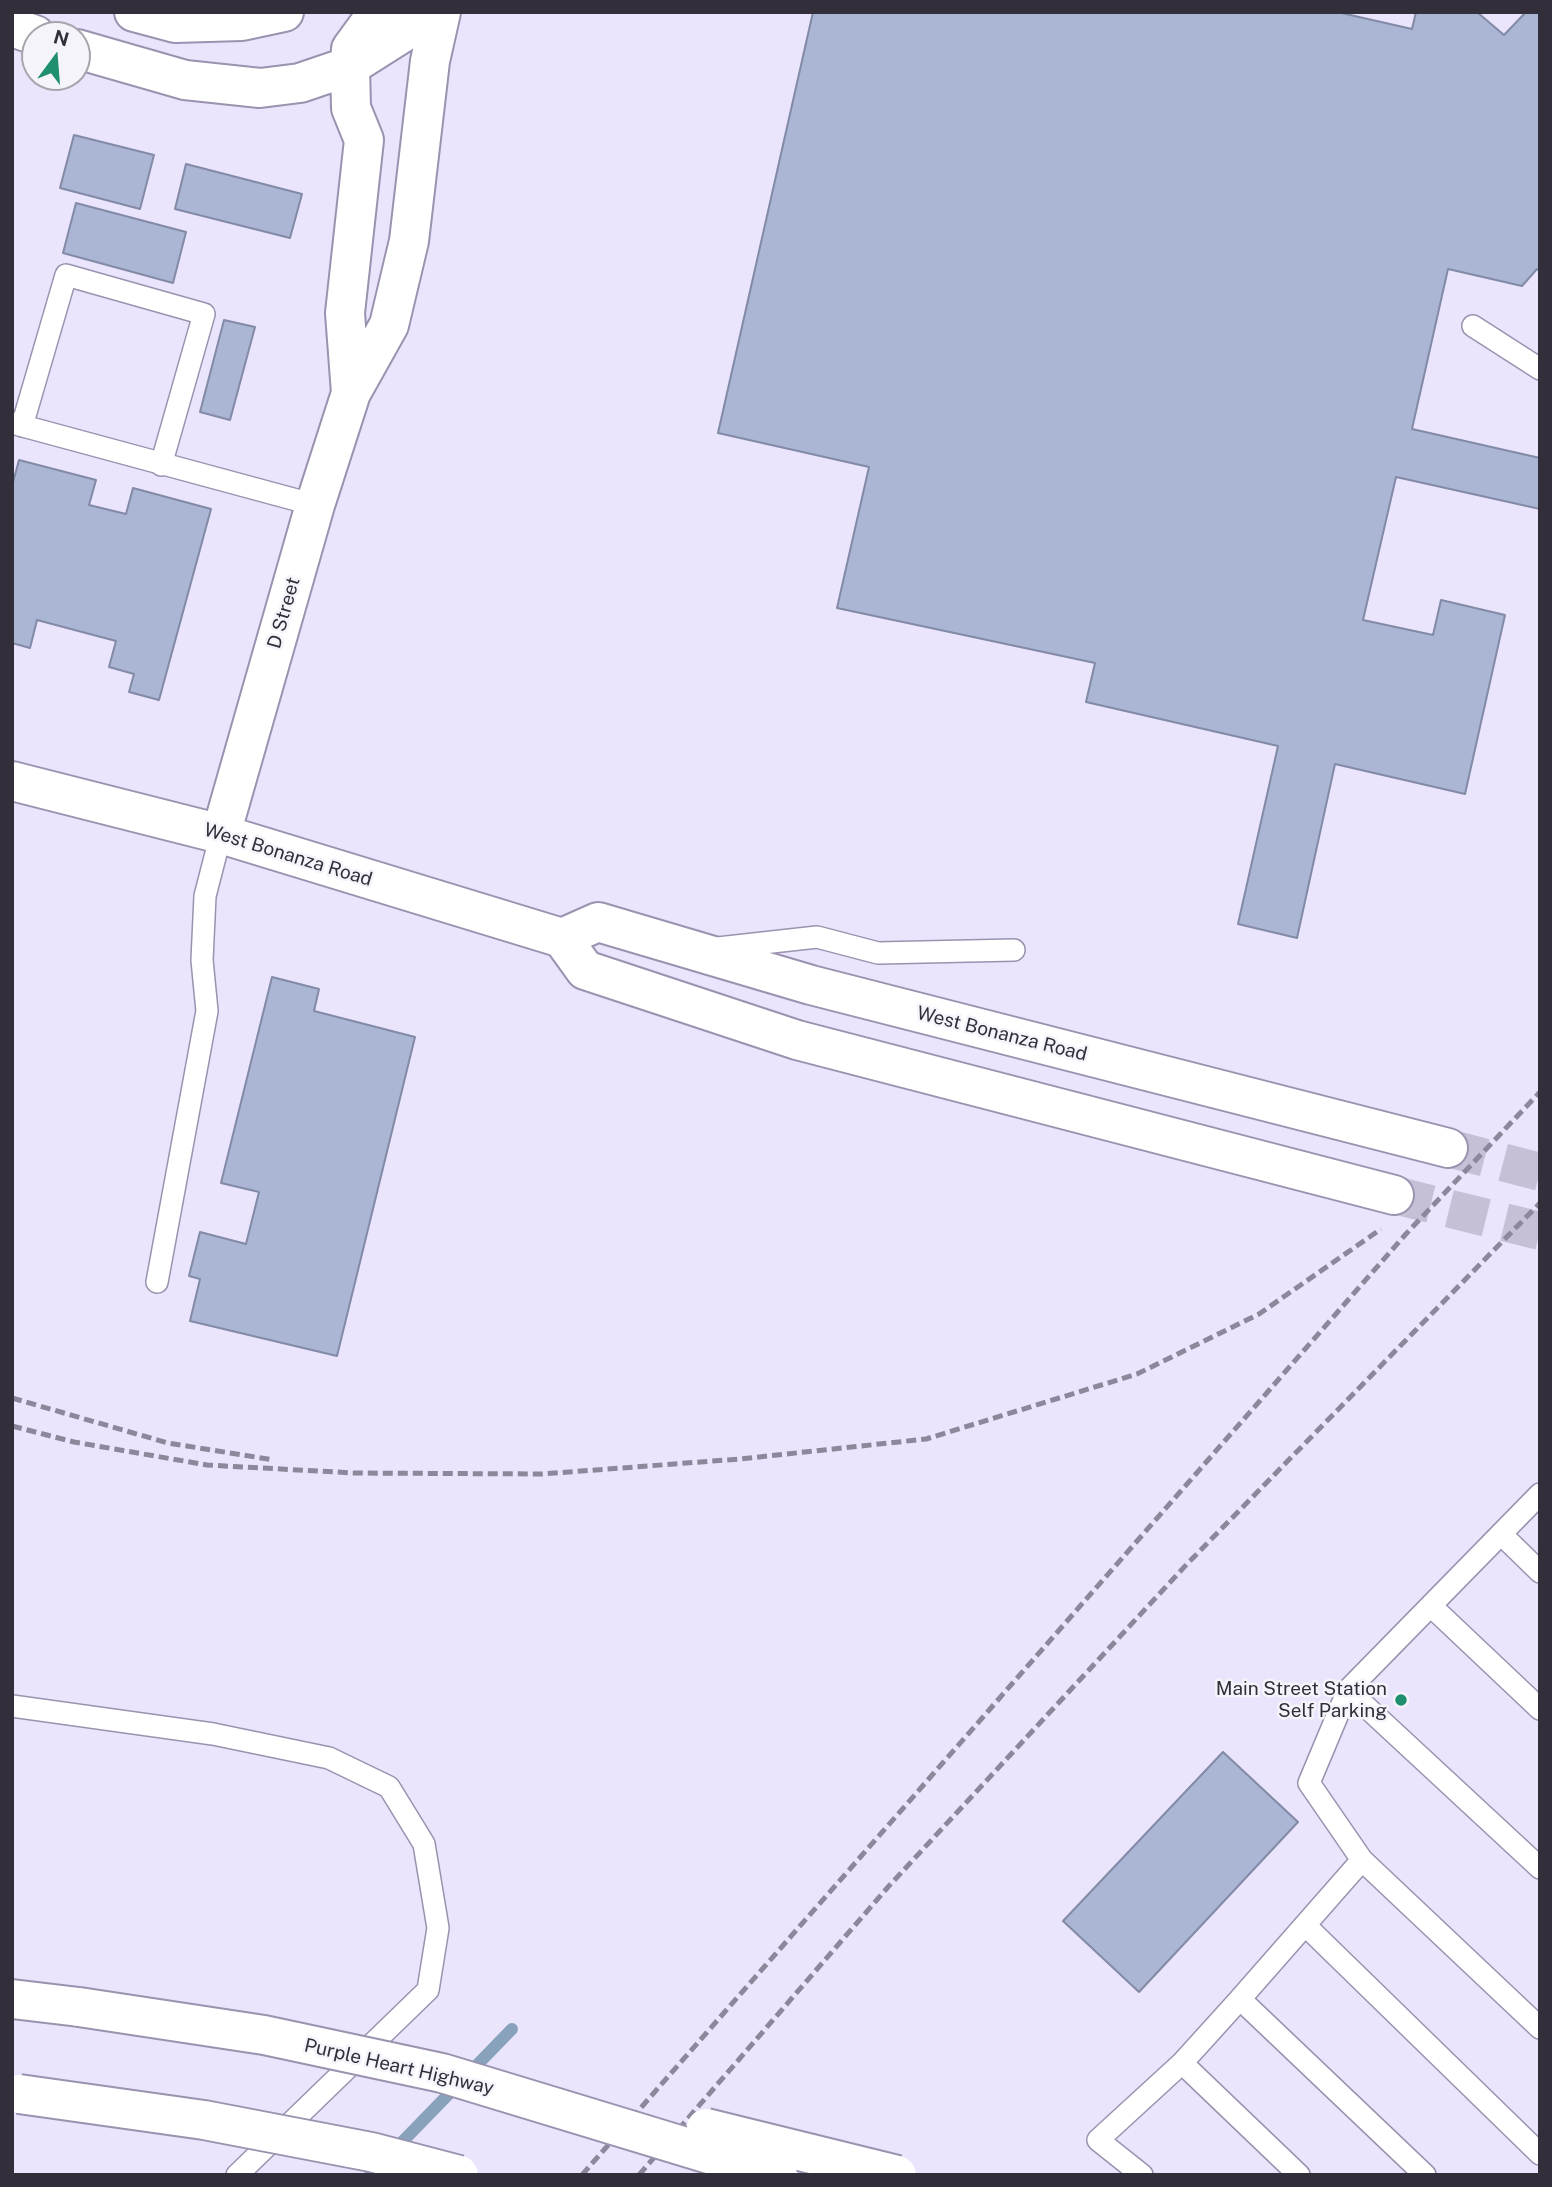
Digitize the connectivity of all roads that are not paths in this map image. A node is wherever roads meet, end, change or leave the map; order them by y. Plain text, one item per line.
1 (134, 12) edge
2 (284, 12) edge
3 (378, 12) edge
4 (428, 12) edge
5 (440, 12) edge
6 (91, 53) edge
7 (350, 66) junction
8 (1473, 326) dead end
9 (1540, 369) edge
10 (351, 393) junction
11 (17, 424) edge
12 (161, 465) junction
13 (315, 505) junction
14 (12, 782) edge
15 (221, 834) junction
16 (562, 938) junction
17 (1014, 950) dead end
18 (695, 951) junction
19 (1448, 1148) tunnel mouth
20 (1394, 1195) tunnel mouth
21 (158, 1282) dead end
22 (1540, 1494) edge
23 (1501, 1534) junction
24 (1540, 1572) edge
25 (1431, 1605) junction
26 (1348, 1690) junction
27 (12, 1706) edge
28 (1540, 1709) edge
29 (1362, 1860) junction
30 (1540, 1868) edge
31 (1306, 1924) junction
32 (12, 1999) edge
33 (1240, 1999) junction
34 (1540, 2028) edge
35 (1182, 2063) junction
36 (442, 2073) junction
37 (16, 2093) edge
38 (1540, 2154) edge
39 (237, 2175) edge
40 (459, 2175) edge
41 (778, 2175) edge
42 (897, 2175) edge
43 (1142, 2175) edge
44 (1299, 2175) edge
45 (1425, 2175) edge

1 - 2 main road
3 - 7 main road, D Street
4 - 7 main road
5 - 10 main road, D Street
6 - 7 main road
7 - 10 main road, D Street
8 - 9 lane
10 - 13 main road, D Street
11 - 12 lane
11 - 12 lane
12 - 13 lane
13 - 15 main road, D Street
14 - 15 main road, West Bonanza Road
15 - 16 main road, West Bonanza Road
15 - 21 lane
16 - 18 main road, West Bonanza Road
16 - 20 main road
17 - 18 lane
18 - 19 main road, West Bonanza Road
22 - 23 lane
23 - 24 lane
23 - 25 lane
25 - 26 lane
25 - 28 lane
26 - 29 lane
26 - 30 lane
27 - 39 lane
29 - 31 lane
29 - 34 lane
31 - 33 lane
31 - 38 lane
32 - 36 main road, Purple Heart Highway, bridge
33 - 35 lane
33 - 45 lane
35 - 43 lane
35 - 44 lane
36 - 41 main road, Purple Heart Highway, bridge
36 - 42 main road, bridge
37 - 40 main road, bridge

